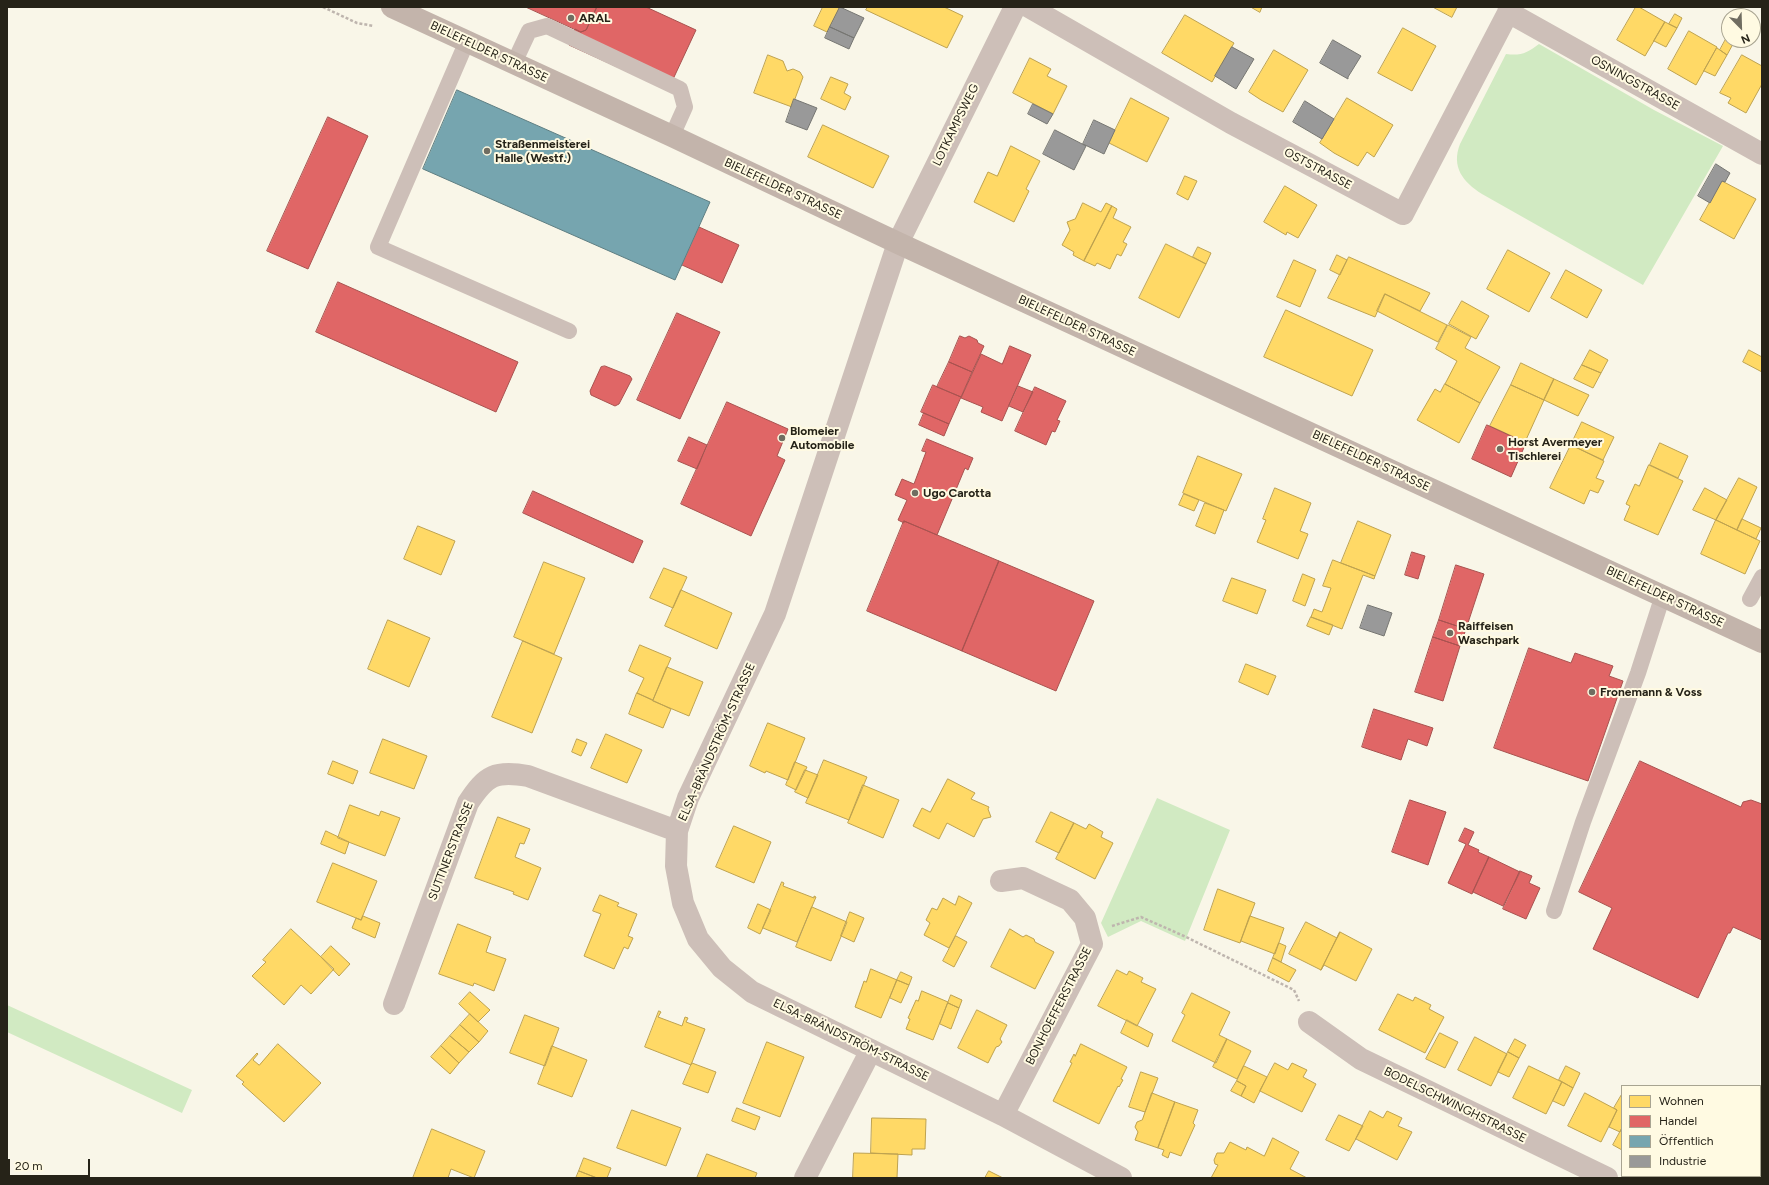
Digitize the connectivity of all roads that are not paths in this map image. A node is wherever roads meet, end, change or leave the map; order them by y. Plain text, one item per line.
1 (392, 7) edge
2 (1015, 7) edge
3 (1029, 7) edge
4 (1510, 9) edge
5 (467, 41) junction
6 (514, 63) junction
7 (672, 136) junction
8 (1762, 154) edge
9 (898, 243) junction
10 (569, 330) dead end
11 (1762, 577) edge
12 (1663, 595) junction
13 (1750, 599) dead end
14 (1762, 642) edge
15 (677, 831) junction
16 (1001, 881) dead end
17 (1554, 911) dead end
18 (394, 1004) dead end
19 (1309, 1022) road end
20 (871, 1050) junction
21 (1003, 1115) junction
22 (805, 1178) edge
23 (1121, 1178) edge
24 (1607, 1178) edge

1 - 5 street, BIELEFELDER STRASSE
2 - 9 street, LOTKAMPSWEG
3 - 4 street, OSTSTRASSE
4 - 8 street, OSNINGSTRASSE
5 - 6 street, BIELEFELDER STRASSE
5 - 10 lane
6 - 7 street, BIELEFELDER STRASSE
6 - 7 lane
7 - 9 street, BIELEFELDER STRASSE
9 - 12 street, BIELEFELDER STRASSE
9 - 15 street, ELSA-BRÄNDSTRÖM-STRASSE
11 - 13 lane
12 - 14 street, BIELEFELDER STRASSE
12 - 17 lane
15 - 18 street, SUTTNERSTRASSE
15 - 20 street, ELSA-BRÄNDSTRÖM-STRASSE
16 - 21 street, BONHOEFFERSTRASSE
19 - 24 street, BODELSCHWINGHSTRASSE
20 - 21 street, ELSA-BRÄNDSTRÖM-STRASSE
20 - 22 street
21 - 23 street, ELSA-BRÄNDSTRÖM-STRASSE

